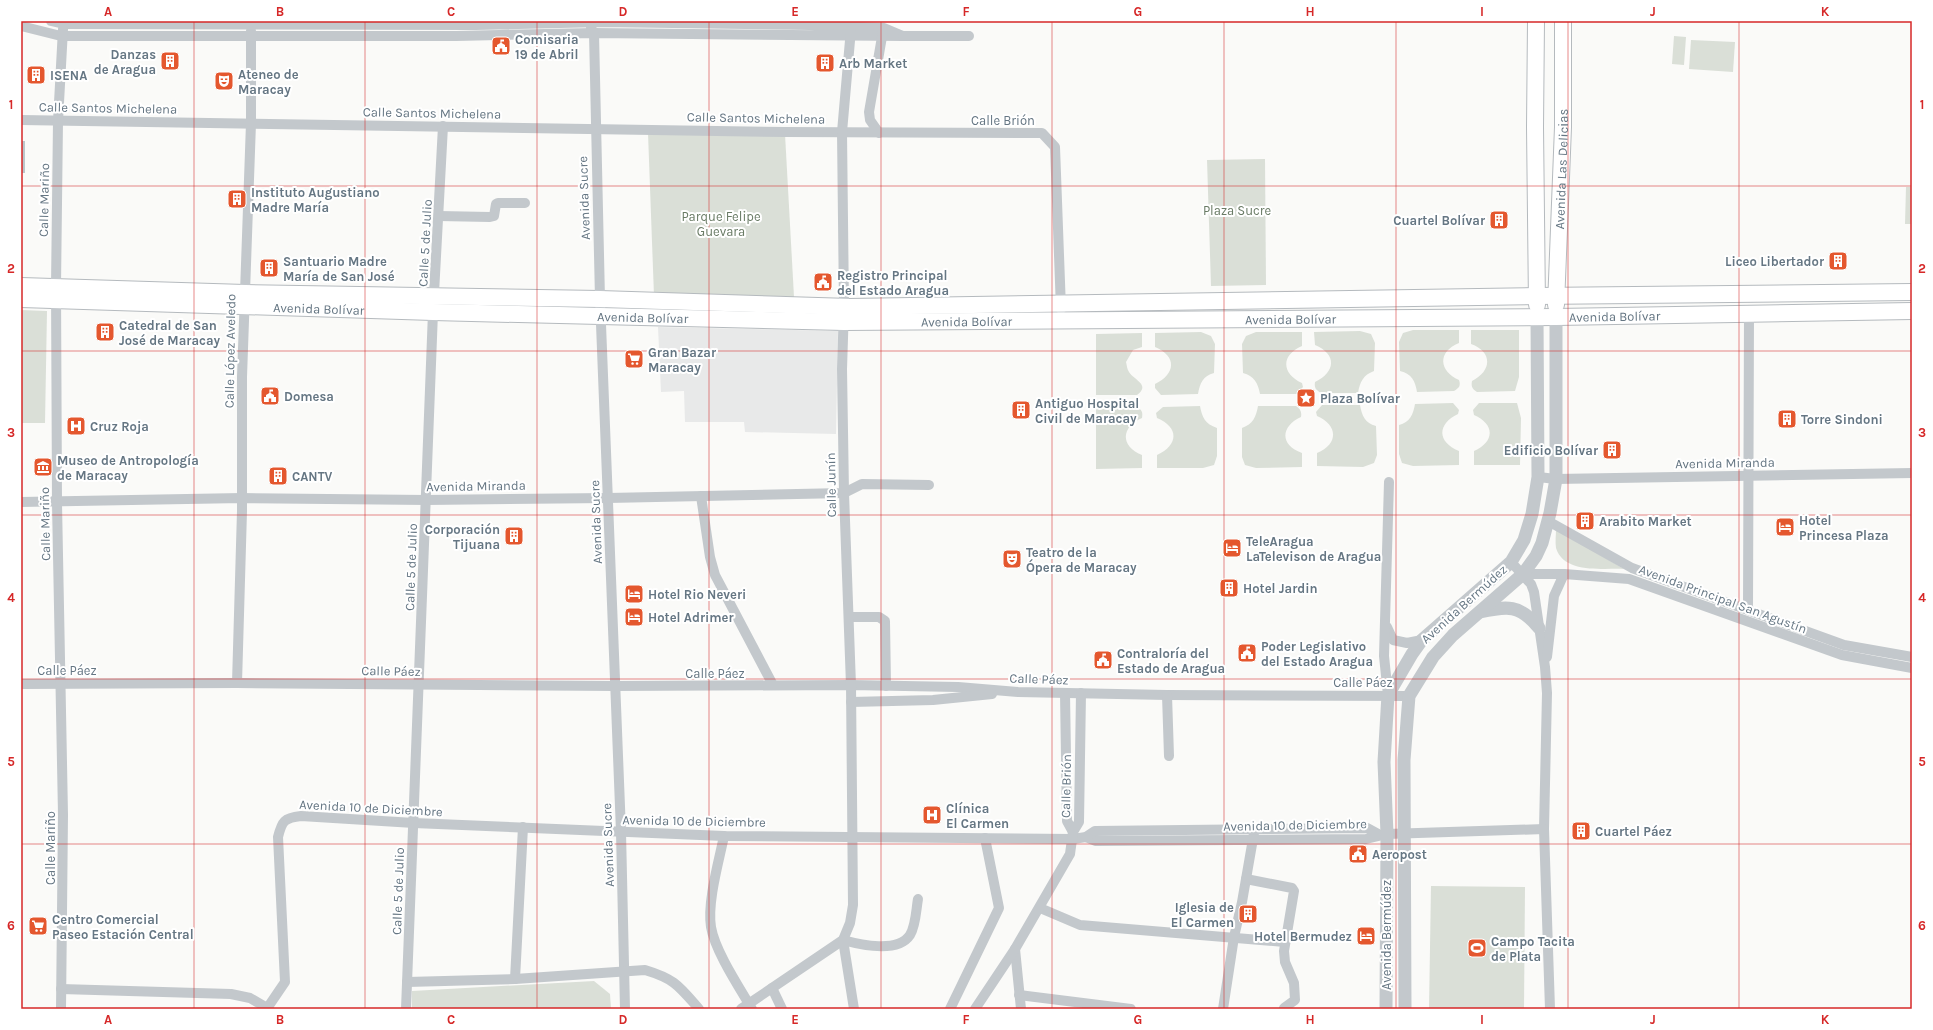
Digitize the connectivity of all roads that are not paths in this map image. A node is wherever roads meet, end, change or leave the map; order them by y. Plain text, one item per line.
1 (51, 21) edge
2 (1536, 21) edge
3 (1563, 21) edge
4 (64, 22) edge
5 (589, 22) edge
6 (601, 22) edge
7 (251, 23) edge
8 (465, 23) edge
9 (21, 26) edge
10 (851, 28) edge
11 (883, 29) edge
12 (594, 33) junction
13 (62, 36) junction
14 (251, 36) junction
15 (969, 36) dead end
16 (21, 120) edge
17 (58, 120) junction
18 (251, 124) junction
19 (443, 126) junction
20 (596, 129) junction
21 (842, 132) junction
22 (879, 132) junction
23 (525, 203) dead end
24 (439, 216) junction
25 (21, 286) edge
26 (1912, 292) edge
27 (56, 293) junction
28 (435, 296) junction
29 (1537, 296) junction
30 (1556, 296) junction
31 (21, 299) edge
32 (244, 299) junction
33 (600, 299) junction
34 (1061, 305) junction
35 (1912, 311) edge
36 (433, 312) junction
37 (1749, 313) junction
38 (844, 315) junction
39 (601, 316) junction
40 (1536, 317) junction
41 (1556, 317) junction
42 (1061, 321) junction
43 (1912, 473) edge
44 (1749, 475) junction
45 (1538, 477) junction
46 (1556, 479) junction
47 (1389, 482) dead end
48 (929, 484) dead end
49 (844, 493) junction
50 (701, 496) junction
51 (242, 498) junction
52 (608, 498) junction
53 (427, 500) junction
54 (21, 502) edge
55 (57, 503) junction
56 (1548, 521) junction
57 (1511, 562) junction
58 (1632, 568) junction
59 (1523, 574) junction
60 (1564, 574) junction
61 (1629, 578) junction
62 (1748, 609) junction
63 (1478, 613) junction
64 (849, 618) junction
65 (1386, 626) junction
66 (1539, 628) junction
67 (1800, 634) junction
68 (1422, 640) junction
69 (1912, 656) edge
70 (1545, 666) junction
71 (1912, 668) edge
72 (61, 683) junction
73 (237, 683) junction
74 (21, 684) edge
75 (420, 685) junction
76 (773, 685) junction
77 (851, 685) junction
78 (614, 686) junction
79 (886, 686) junction
80 (1018, 692) junction
81 (1065, 693) junction
82 (1081, 693) junction
83 (1167, 695) junction
84 (1388, 695) junction
85 (1409, 696) junction
86 (851, 702) junction
87 (1169, 756) dead end
88 (1065, 765) junction
89 (1079, 765) junction
90 (414, 823) junction
91 (523, 826) junction
92 (1544, 829) junction
93 (620, 832) junction
94 (1405, 833) junction
95 (1254, 834) junction
96 (1382, 834) junction
97 (724, 836) junction
98 (852, 836) junction
99 (1073, 836) junction
100 (985, 838) junction
101 (1246, 879) junction
102 (918, 899) dead end
103 (1040, 908) junction
104 (1234, 937) junction
105 (843, 940) junction
106 (1285, 942) junction
107 (1015, 949) junction
108 (624, 970) junction
109 (515, 979) junction
110 (408, 982) junction
111 (772, 988) junction
112 (61, 989) junction
113 (1019, 995) junction
114 (1074, 1005) edge
115 (747, 1007) edge
116 (268, 1008) edge
117 (1284, 1008) edge
118 (61, 1009) edge
119 (406, 1009) edge
120 (626, 1009) edge
121 (699, 1009) edge
122 (782, 1009) edge
123 (854, 1009) edge
124 (950, 1009) edge
125 (975, 1009) edge
126 (1020, 1009) edge
127 (1130, 1009) edge
128 (1223, 1009) edge
129 (1386, 1009) edge
130 (1405, 1009) edge
131 (1550, 1009) edge

1 - 4 street
2 - 29 main road, Avenida Las Delicias
3 - 30 main road, Avenida Las Delicias
4 - 7 street
4 - 13 street, Calle Mariño
5 - 6 street
5 - 8 street
5 - 12 street, Avenida Sucre
6 - 10 street
6 - 12 street
7 - 8 street
7 - 14 street, Calle López Aveledo
9 - 13 street
10 - 11 street
10 - 12 street
10 - 21 street
11 - 15 street
11 - 22 street
12 - 14 street
12 - 20 street, Avenida Sucre
13 - 14 street
13 - 17 street, Calle Mariño
14 - 18 street, Calle López Aveledo
16 - 17 street, Calle Santos Michelena
17 - 18 street, Calle Santos Michelena
17 - 27 street, Calle Mariño
18 - 19 street, Calle Santos Michelena
18 - 32 street, Calle López Aveledo
19 - 20 street, Calle Santos Michelena
19 - 24 street, Calle 5 de Julio
20 - 21 street, Calle Santos Michelena
20 - 33 street, Avenida Sucre
21 - 22 street, Calle Brión
21 - 38 street, Calle Junín
22 - 34 street, Calle Brión
23 - 24 street
24 - 28 street, Calle 5 de Julio
25 - 27 main road, Avenida Bolívar
26 - 30 main road, Avenida Bolívar
27 - 31 main road, Avenida Bolívar
27 - 32 main road, Avenida Bolívar
27 - 55 street, Calle Mariño
28 - 32 main road, Avenida Bolívar
28 - 33 main road, Avenida Bolívar
28 - 36 street, Calle 5 de Julio
29 - 30 main road, Avenida Bolívar
29 - 34 main road, Avenida Bolívar
29 - 40 main road, Avenida Las Delicias
30 - 41 main road, Avenida Las Delicias
32 - 36 main road, Avenida Bolívar
32 - 51 street, Calle López Aveledo
33 - 38 main road, Avenida Bolívar
33 - 39 street, Avenida Sucre
34 - 38 main road, Avenida Bolívar
34 - 42 street, Calle Brión
35 - 37 main road, Avenida Bolívar
36 - 39 main road, Avenida Bolívar
36 - 53 street, Calle 5 de Julio
37 - 41 main road, Avenida Bolívar
37 - 44 street
38 - 39 main road, Avenida Bolívar
38 - 42 main road, Avenida Bolívar
38 - 49 street, Calle Junín
39 - 52 street, Avenida Sucre
40 - 41 main road, Avenida Bolívar
40 - 42 main road, Avenida Bolívar
40 - 45 street, Avenida Bermúdez
41 - 46 street, Avenida Bermúdez
43 - 44 street, Avenida Miranda
44 - 46 street, Avenida Miranda
44 - 62 street
45 - 46 street, Avenida Miranda
45 - 57 street, Avenida Bermúdez
46 - 56 street, Avenida Bermúdez
47 - 65 street
48 - 49 street, Avenida Miranda
49 - 50 street, Avenida Miranda
49 - 64 street, Calle Junín
50 - 52 street, Avenida Miranda
50 - 76 street
51 - 53 street, Avenida Miranda
51 - 55 street, Avenida Miranda
51 - 73 street, Calle López Aveledo
52 - 53 street, Avenida Miranda
52 - 78 street, Avenida Sucre
53 - 75 street, Calle 5 de Julio
54 - 55 street, Avenida Miranda
55 - 72 street, Calle Mariño
56 - 58 street, Avenida Principal San Agustín
56 - 59 street, Avenida Bermúdez
57 - 59 street
57 - 68 street, Avenida Bermúdez
58 - 61 street
58 - 62 street, Avenida Principal San Agustín
59 - 60 street, Avenida Principal San Agustín
59 - 63 street, Avenida Bermúdez
59 - 66 street
60 - 61 street, Avenida Principal San Agustín
60 - 70 street
61 - 67 street, Avenida Principal San Agustín
62 - 67 street, Avenida Principal San Agustín
63 - 66 street
63 - 85 street, Avenida Bermúdez
64 - 77 street, Calle Junín
64 - 79 street
65 - 68 street
65 - 84 street
66 - 70 street
67 - 69 street, Avenida Principal San Agustín
67 - 71 street, Avenida Principal San Agustín
68 - 84 street, Avenida Bermúdez
70 - 92 street
72 - 73 street, Calle Páez
72 - 74 street, Calle Páez
72 - 112 street, Calle Mariño
73 - 75 street, Calle Páez
75 - 78 street, Calle Páez
75 - 90 street, Calle 5 de Julio
76 - 77 street, Calle Páez
76 - 78 street, Calle Páez
77 - 79 street, Calle Páez
77 - 86 street, Calle Junín
78 - 93 street, Avenida Sucre
79 - 80 street, Calle Páez
80 - 81 street, Calle Páez
80 - 86 street
81 - 82 street, Calle Páez
81 - 88 street, Calle Brión
82 - 83 street, Calle Páez
82 - 89 street, Calle Brión
83 - 84 street, Calle Páez
83 - 87 street
84 - 85 street, Calle Páez
84 - 96 street, Avenida Bermúdez
85 - 94 street, Avenida Bermúdez
86 - 98 street, Calle Junín
88 - 89 street
88 - 99 street, Calle Brión
89 - 99 street, Calle Brión
90 - 91 street, Avenida 10 de Diciembre
90 - 110 street, Calle 5 de Julio
90 - 116 street, Avenida 10 de Diciembre
91 - 93 street, Avenida 10 de Diciembre
91 - 109 street
92 - 94 street
92 - 131 street
93 - 97 street, Avenida 10 de Diciembre
93 - 108 street, Avenida Sucre
94 - 96 street
94 - 130 street, Avenida Bermúdez
95 - 96 street, Avenida 10 de Diciembre
95 - 99 street, Avenida 10 de Diciembre
95 - 101 street
96 - 129 street, Avenida Bermúdez
97 - 98 street, Avenida 10 de Diciembre
97 - 115 street
98 - 100 street, Avenida 10 de Diciembre
98 - 105 street, Calle Junín
99 - 100 street, Avenida 10 de Diciembre
99 - 103 street
100 - 124 street
101 - 104 street
101 - 106 street
102 - 105 street
103 - 104 street
103 - 107 street
104 - 106 street
104 - 128 street
105 - 111 street
105 - 123 street
106 - 117 street
107 - 113 street
107 - 125 street
108 - 109 street
108 - 120 street, Avenida Sucre
108 - 121 street
109 - 110 street
110 - 119 street, Calle 5 de Julio
111 - 115 street
111 - 122 street
112 - 116 street
112 - 118 street, Calle Mariño
113 - 114 street
113 - 126 street
114 - 127 street

